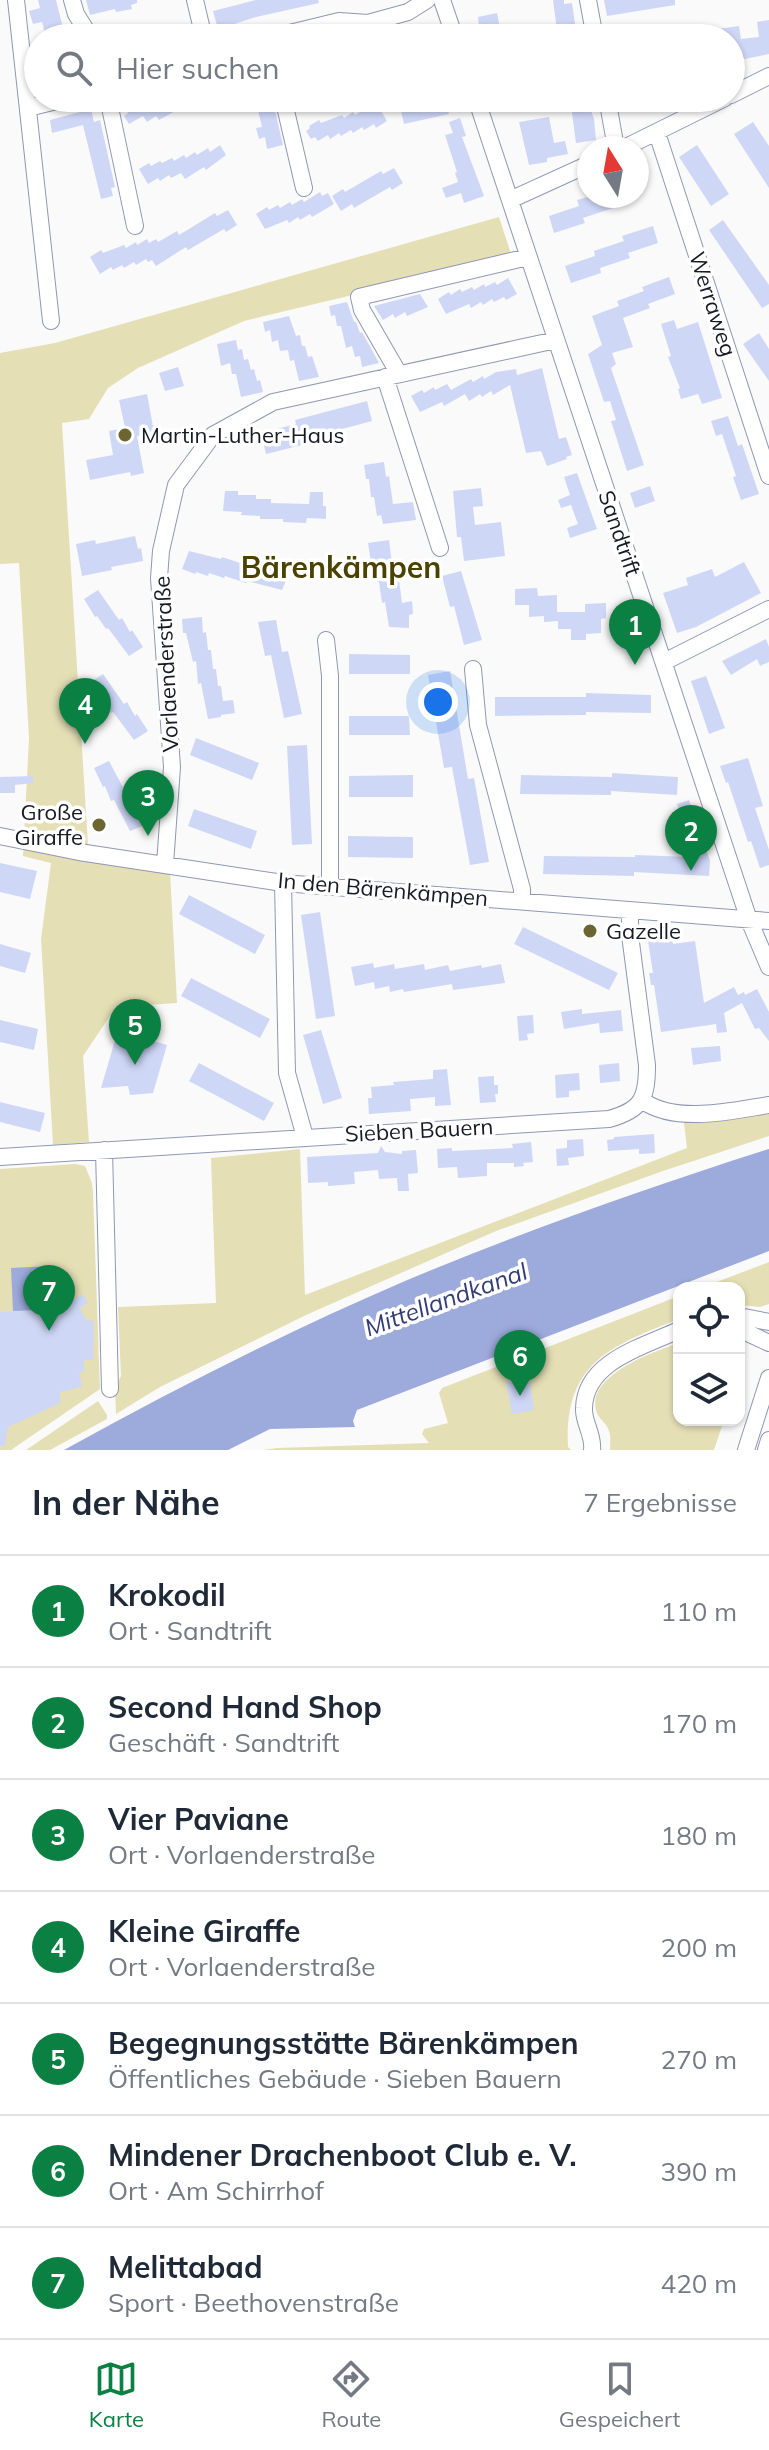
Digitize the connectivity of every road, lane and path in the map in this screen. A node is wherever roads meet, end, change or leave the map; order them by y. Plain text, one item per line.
1 (16, 0) edge
2 (72, 0) edge
3 (195, 0) edge
4 (427, 0) edge
5 (442, 0) edge
6 (588, 0) edge
7 (82, 24) edge
8 (201, 24) edge
9 (327, 24) edge
10 (450, 24) edge
11 (592, 24) edge
12 (24, 72) edge
13 (769, 76) edge
14 (745, 88) edge
15 (28, 112) edge
16 (111, 112) edge
17 (286, 112) edge
18 (481, 112) edge
19 (610, 112) edge
20 (698, 112) edge
21 (657, 133) junction
22 (614, 136) edge
23 (649, 137) edge
24 (577, 169) edge
25 (304, 188) dead end
26 (510, 200) junction
27 (135, 226) dead end
28 (528, 257) junction
29 (51, 321) dead end
30 (556, 340) junction
31 (392, 376) junction
32 (769, 476) edge
33 (440, 548) dead end
34 (769, 609) edge
35 (326, 640) dead end
36 (664, 662) junction
37 (473, 669) dead end
38 (0, 836) edge
39 (165, 864) junction
40 (283, 883) junction
41 (330, 886) junction
42 (522, 900) junction
43 (630, 912) junction
44 (749, 920) junction
45 (769, 921) edge
46 (769, 967) edge
47 (643, 1101) junction
48 (769, 1105) edge
49 (305, 1137) junction
50 (104, 1150) junction
51 (0, 1157) edge
52 (745, 1317) edge
53 (769, 1322) edge
54 (745, 1332) edge
55 (673, 1333) edge
56 (769, 1343) edge
57 (769, 1378) edge
58 (110, 1389) dead end
59 (769, 1440) edge
60 (592, 1450) edge
61 (746, 1450) edge
62 (766, 1450) edge

1 - 12 street
2 - 7 street
3 - 8 street
4 - 9 street
5 - 10 street
6 - 11 street
13 - 14 street
15 - 29 street
16 - 27 street
17 - 25 street
18 - 26 street, Sandtrift
19 - 22 street
20 - 21 street
21 - 23 street
21 - 32 street, Werraweg
24 - 26 street
26 - 28 street, Sandtrift
28 - 30 street, Sandtrift
28 - 31 street
30 - 31 street, Vorlaenderstraße
30 - 36 street, Sandtrift
31 - 33 street
31 - 39 street, Vorlaenderstraße
34 - 36 street
35 - 41 street
36 - 44 street, Sandtrift
37 - 42 street
38 - 39 street, In den Bärenkämpen
39 - 40 street, In den Bärenkämpen
40 - 41 street, In den Bärenkämpen
40 - 49 street
41 - 42 street, In den Bärenkämpen
42 - 43 street, In den Bärenkämpen
43 - 44 street, In den Bärenkämpen
43 - 47 street
44 - 45 street, In den Bärenkämpen
44 - 46 street, Sandtrift
47 - 48 street
47 - 49 street, Sieben Bauern
49 - 50 street, Sieben Bauern
50 - 51 street, Sieben Bauern
50 - 58 street
52 - 53 street
54 - 56 street
55 - 60 street
57 - 61 street
59 - 62 street

